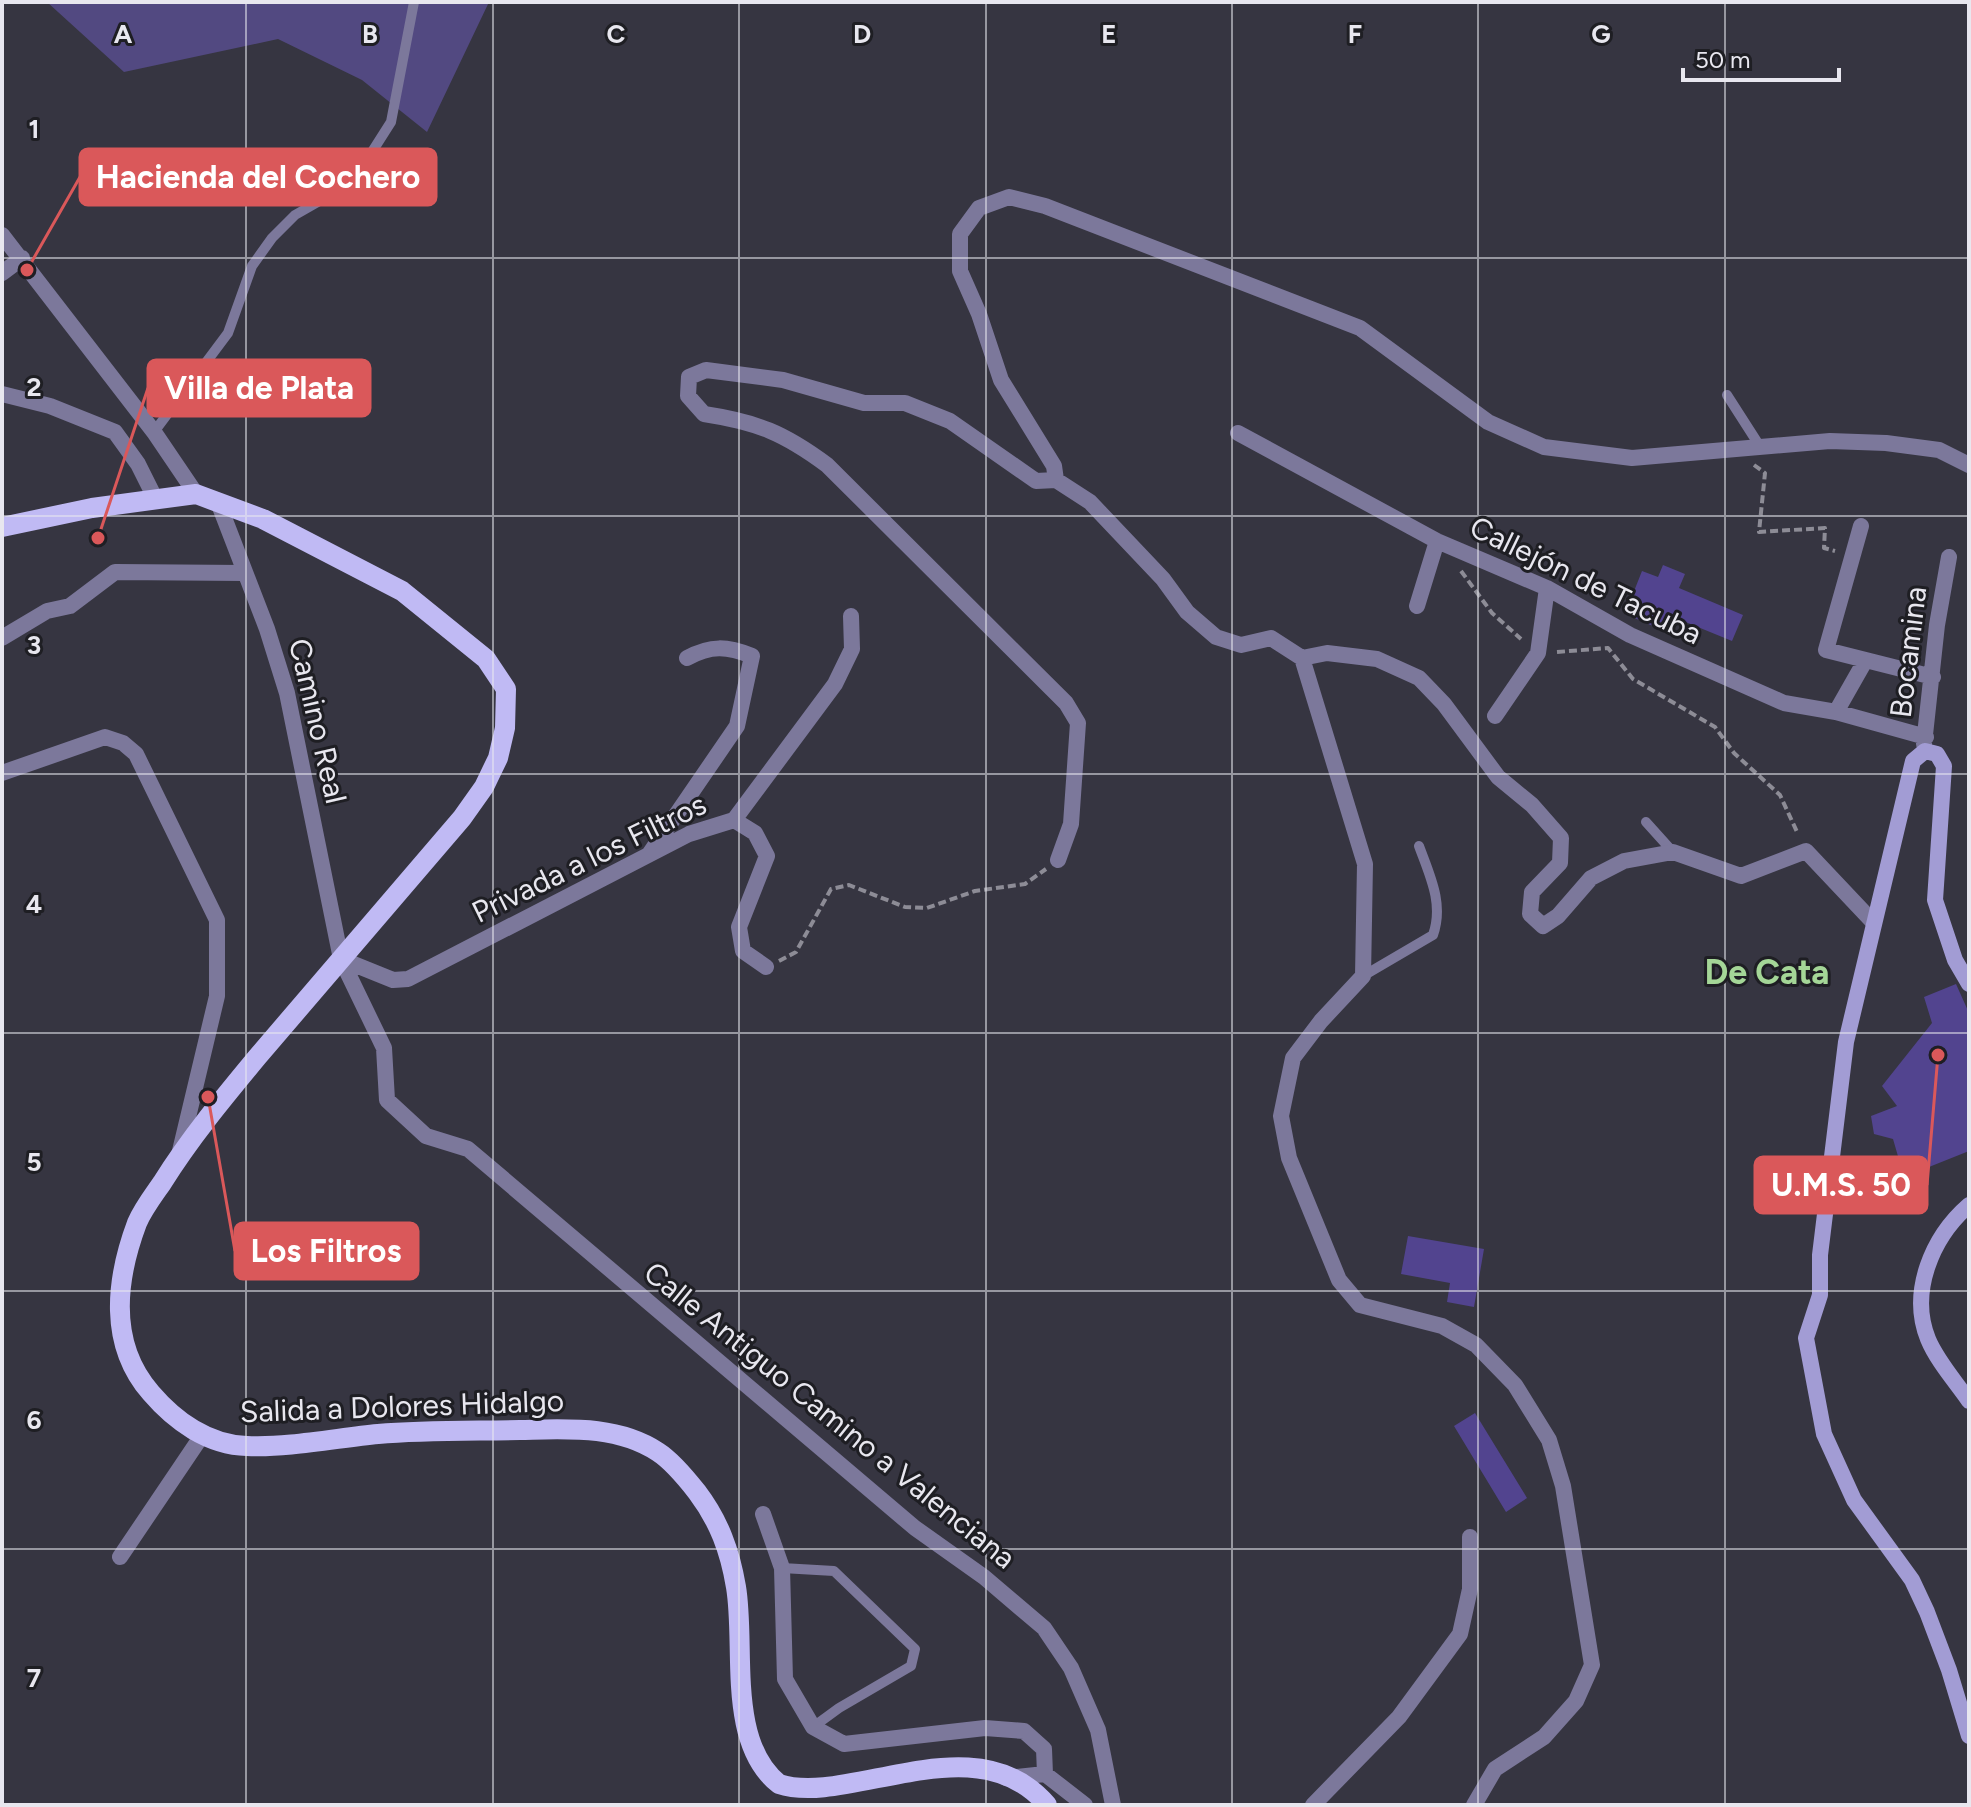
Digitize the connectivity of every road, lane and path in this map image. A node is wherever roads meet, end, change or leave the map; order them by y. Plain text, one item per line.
1 (414, 2) edge
2 (2, 235) edge
3 (22, 258) junction
4 (2, 273) edge
5 (2, 394) edge
6 (1727, 395) dead end
7 (154, 432) junction
8 (1238, 433) dead end
9 (1761, 448) junction
10 (1735, 450) junction
11 (1969, 465) edge
12 (1056, 480) junction
13 (196, 494) junction
14 (156, 500) junction
15 (218, 502) junction
16 (1861, 526) dead end
17 (2, 527) edge
18 (1437, 541) junction
19 (1853, 555) junction
20 (1949, 557) dead end
21 (1460, 570) dead end
22 (244, 573) junction
23 (1547, 588) junction
24 (1417, 606) dead end
25 (851, 616) dead end
26 (2, 638) edge
27 (1538, 653) junction
28 (687, 658) dead end
29 (1302, 658) junction
30 (1865, 661) junction
31 (1933, 677) junction
32 (1836, 712) junction
33 (1495, 716) dead end
34 (1923, 745) junction
35 (2, 773) edge
36 (734, 820) junction
37 (1646, 822) dead end
38 (1419, 846) dead end
39 (1806, 851) junction
40 (1673, 852) junction
41 (649, 855) junction
42 (1058, 860) joint
43 (1874, 923) junction
44 (341, 959) junction
45 (766, 967) joint
46 (1363, 976) junction
47 (1969, 984) edge
48 (178, 1156) junction
49 (1969, 1205) edge
50 (1969, 1401) edge
51 (203, 1434) junction
52 (763, 1514) dead end
53 (1470, 1537) dead end
54 (120, 1557) dead end
55 (782, 1568) junction
56 (813, 1727) junction
57 (1969, 1736) edge
58 (1045, 1774) junction
59 (1002, 1778) junction
60 (1047, 1805) edge
61 (1085, 1805) edge
62 (1113, 1805) edge
63 (1313, 1805) edge
64 (1474, 1805) edge

1 - 7 lane
2 - 3 street
3 - 4 street
3 - 7 street
5 - 14 street
6 - 9 lane
7 - 13 street
8 - 18 street, Callejón de Tacuba
9 - 10 street
9 - 11 street
10 - 12 street
10 - 19 path
12 - 29 street
12 - 42 street
13 - 14 main road, Salida a Dolores Hidalgo
13 - 15 main road, Salida a Dolores Hidalgo
14 - 17 main road, Salida a Dolores Hidalgo
15 - 22 street, Camino Real
15 - 44 main road, Salida a Dolores Hidalgo
16 - 19 street
18 - 23 street, Callejón de Tacuba
18 - 24 street
19 - 30 street
20 - 31 street, Bocamina
21 - 27 path
22 - 26 street
22 - 44 street, Camino Real
23 - 27 street
23 - 32 street, Callejón de Tacuba
25 - 36 street
27 - 33 street
27 - 39 path
28 - 41 street
29 - 40 street
29 - 46 street
30 - 31 street
30 - 32 street
31 - 34 street, Bocamina
32 - 34 street, Callejón de Tacuba
34 - 43 street
34 - 47 street
35 - 48 street
36 - 41 street, Privada a los Filtros
36 - 45 street, Privada a los Filtros
37 - 40 lane
38 - 46 lane
39 - 40 street
39 - 43 street
41 - 44 street, Privada a los Filtros
42 - 45 path
43 - 57 street
44 - 48 main road, Salida a Dolores Hidalgo
44 - 62 street, Calle Antiguo Camino a Valenciana
46 - 64 street
48 - 51 main road, Salida a Dolores Hidalgo
49 - 50 street
51 - 54 street
51 - 59 main road, Salida a Dolores Hidalgo
52 - 55 street
53 - 63 street
55 - 56 street
55 - 56 lane
56 - 58 street
58 - 59 street
58 - 61 street
59 - 60 main road, Salida a Dolores Hidalgo

